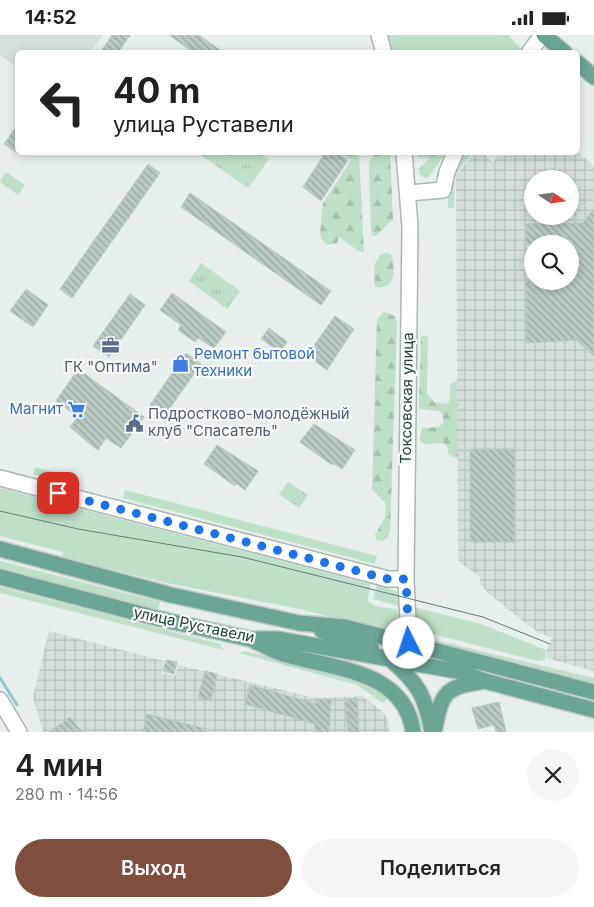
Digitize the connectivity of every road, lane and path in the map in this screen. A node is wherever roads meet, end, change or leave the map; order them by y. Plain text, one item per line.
1 (379, 35) edge
2 (543, 35) edge
3 (383, 50) edge
4 (531, 50) edge
5 (561, 50) edge
6 (580, 65) edge
7 (594, 77) edge
8 (404, 155) edge
9 (454, 155) edge
10 (409, 193) junction
11 (0, 478) edge
12 (0, 549) edge
13 (0, 577) edge
14 (406, 579) junction
15 (299, 623) junction
16 (250, 639) junction
17 (409, 643) junction
18 (390, 659) junction
19 (485, 681) junction
20 (594, 691) edge
21 (0, 700) edge
22 (594, 710) edge
23 (19, 732) edge
24 (413, 732) edge
25 (433, 732) edge

1 - 3 street
2 - 4 street
2 - 5 main road
6 - 7 main road
8 - 10 street, Токсовская улица
9 - 10 street
10 - 14 street, Токсовская улица
11 - 14 street
12 - 15 main road, улица Руставели
13 - 16 main road, улица Руставели
14 - 17 street, Токсовская улица
15 - 17 main road, улица Руставели
15 - 18 main road, улица Руставели
16 - 18 main road, улица Руставели
16 - 24 main road
17 - 20 main road, улица Руставели
18 - 19 main road, улица Руставели
18 - 25 main road
19 - 22 main road, улица Руставели
19 - 25 main road
21 - 23 street

